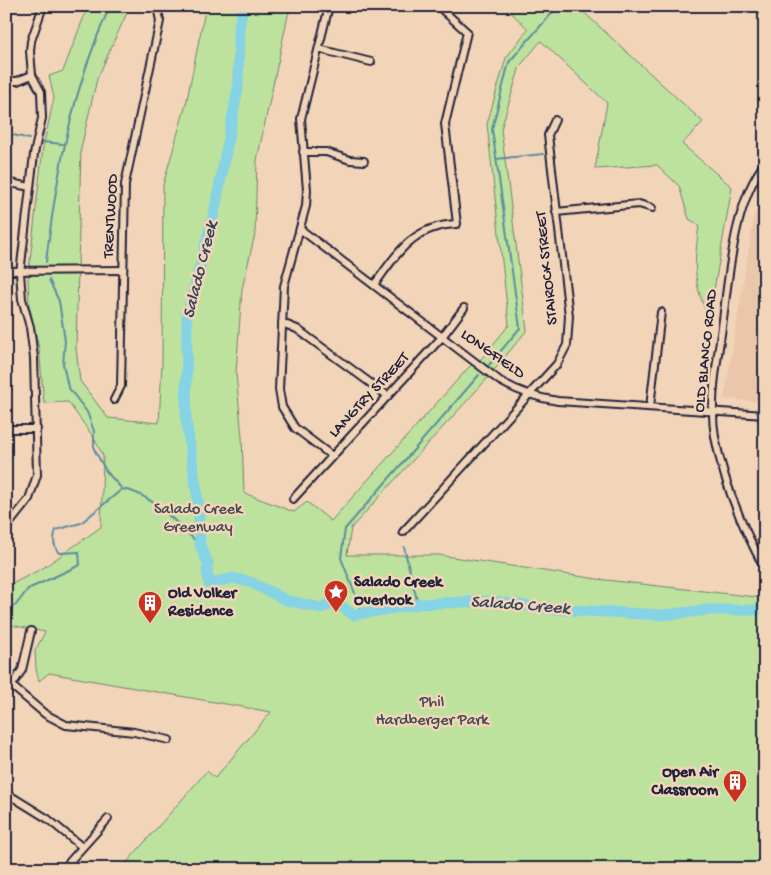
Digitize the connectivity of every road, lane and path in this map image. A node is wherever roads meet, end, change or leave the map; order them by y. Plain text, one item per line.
1 (43, 6) edge
2 (157, 6) edge
3 (329, 6) edge
4 (438, 6) edge
5 (319, 49) junction
6 (370, 62) dead end
7 (32, 76) junction
8 (6, 81) edge
9 (555, 120) dead end
10 (303, 152) junction
11 (364, 160) dead end
12 (765, 163) edge
13 (6, 182) edge
14 (30, 187) junction
15 (652, 208) dead end
16 (556, 212) junction
17 (300, 229) junction
18 (123, 270) junction
19 (6, 271) edge
20 (20, 273) junction
21 (374, 285) junction
22 (464, 308) dead end
23 (661, 312) dead end
24 (282, 323) junction
25 (442, 337) junction
26 (528, 395) junction
27 (388, 396) junction
28 (114, 400) dead end
29 (650, 408) junction
30 (713, 411) junction
31 (765, 415) edge
32 (6, 429) edge
33 (38, 429) junction
34 (332, 456) junction
35 (293, 499) dead end
36 (6, 528) edge
37 (403, 532) dead end
38 (765, 569) edge
39 (30, 631) dead end
40 (6, 681) edge
41 (12, 686) junction
42 (6, 694) edge
43 (170, 740) dead end
44 (6, 793) edge
45 (108, 818) dead end
46 (82, 847) junction
47 (63, 869) edge

1 - 7 street
2 - 18 street, TRENTWOOD
3 - 5 street
4 - 21 street
5 - 6 street
5 - 10 street
7 - 8 street
7 - 14 street
9 - 16 street, STAIROCK STREET
10 - 11 street
10 - 17 street
12 - 30 street, OLD BLANCO ROAD
13 - 14 street
14 - 20 street
15 - 16 street
16 - 26 street, STAIROCK STREET
17 - 21 street, LONGFIELD
17 - 24 street
18 - 20 street
18 - 28 street, TRENTWOOD
19 - 20 street
20 - 33 street
21 - 25 street, LONGFIELD
22 - 25 street, LANGTRY STREET
23 - 29 street
24 - 27 street
24 - 34 street
25 - 26 street, LONGFIELD
25 - 27 street, LANGTRY STREET
26 - 29 street, LONGFIELD
26 - 37 street, STAIROCK STREET
27 - 34 street, LANGTRY STREET
29 - 30 street, LONGFIELD
30 - 31 street, LONGFIELD
30 - 38 street, OLD BLANCO ROAD
32 - 33 street
33 - 36 street
34 - 35 street, LANGTRY STREET
39 - 41 street
40 - 41 street
41 - 42 street
41 - 43 street
44 - 46 street
45 - 46 street
46 - 47 street

